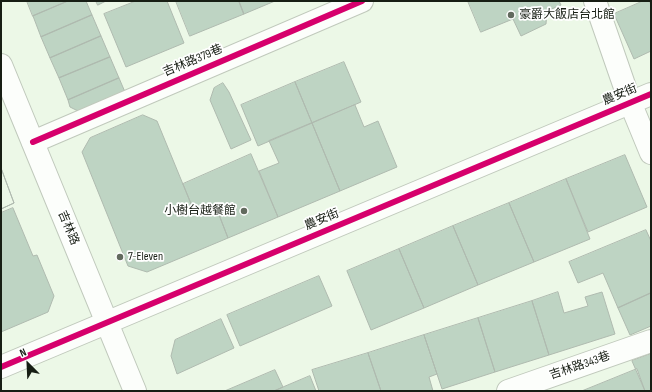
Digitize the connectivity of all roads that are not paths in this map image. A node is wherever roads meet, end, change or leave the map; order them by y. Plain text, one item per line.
1 (362, 1) edge
2 (595, 1) edge
3 (1, 65) edge
4 (651, 94) edge
5 (630, 102) junction
6 (33, 142) junction
7 (651, 153) edge
8 (108, 322) junction
9 (651, 341) edge
10 (1, 367) edge
11 (136, 391) edge
12 (508, 391) edge

1 - 6 street, 吉林路379巷
2 - 5 street
3 - 6 street, 吉林路
4 - 5 street, 農安街
5 - 7 street
5 - 8 street, 農安街
6 - 8 street, 吉林路
8 - 10 street, 農安街
8 - 11 street, 吉林路
9 - 12 street, 吉林路343巷

